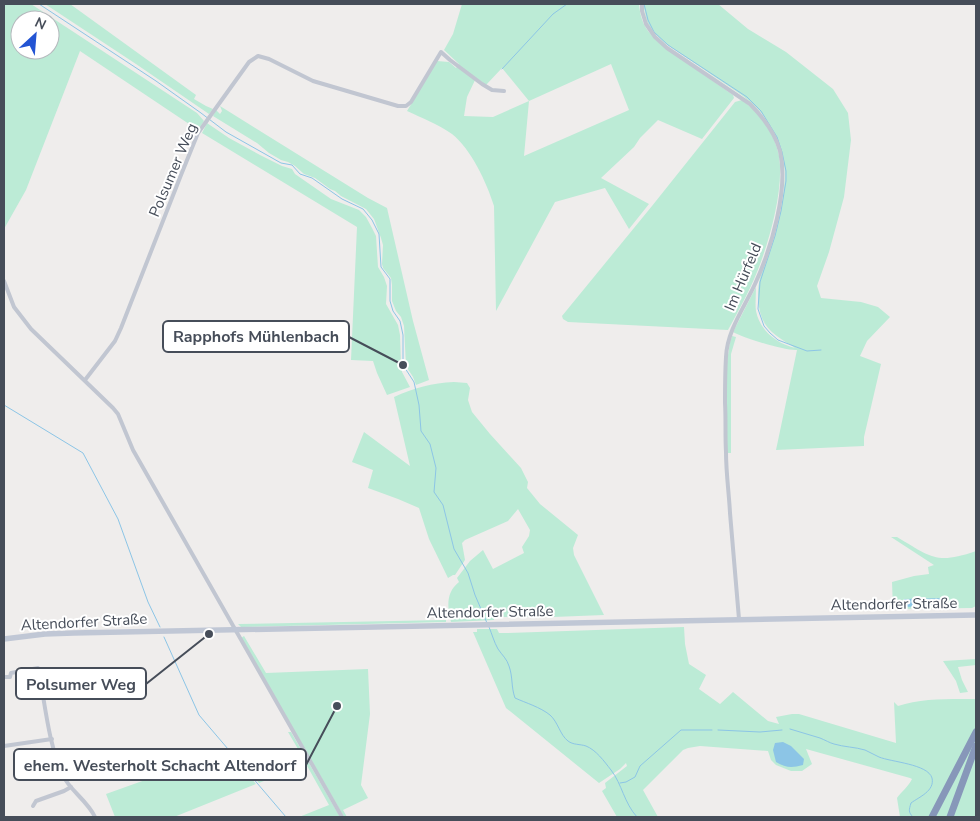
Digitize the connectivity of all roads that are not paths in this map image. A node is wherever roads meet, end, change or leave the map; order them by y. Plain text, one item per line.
1 (642, 4) edge
2 (504, 92) dead end
3 (4, 281) edge
4 (85, 380) junction
5 (976, 615) edge
6 (739, 619) junction
7 (234, 630) junction
8 (4, 640) edge
9 (4, 677) edge
10 (976, 732) edge
11 (52, 739) junction
12 (4, 746) edge
13 (976, 746) edge
14 (71, 787) junction
15 (33, 806) dead end
16 (95, 817) edge
17 (342, 817) edge
18 (932, 817) edge
19 (950, 817) edge

1 - 6 street, Im Hürfeld
2 - 4 street, Polsumer Weg
3 - 4 street
4 - 7 street
5 - 6 street, Altendorfer Straße
6 - 7 street, Altendorfer Straße
7 - 8 street, Altendorfer Straße
7 - 17 street
9 - 11 street
10 - 18 highway
11 - 12 street
11 - 14 street
13 - 19 highway
14 - 15 street
14 - 16 street

